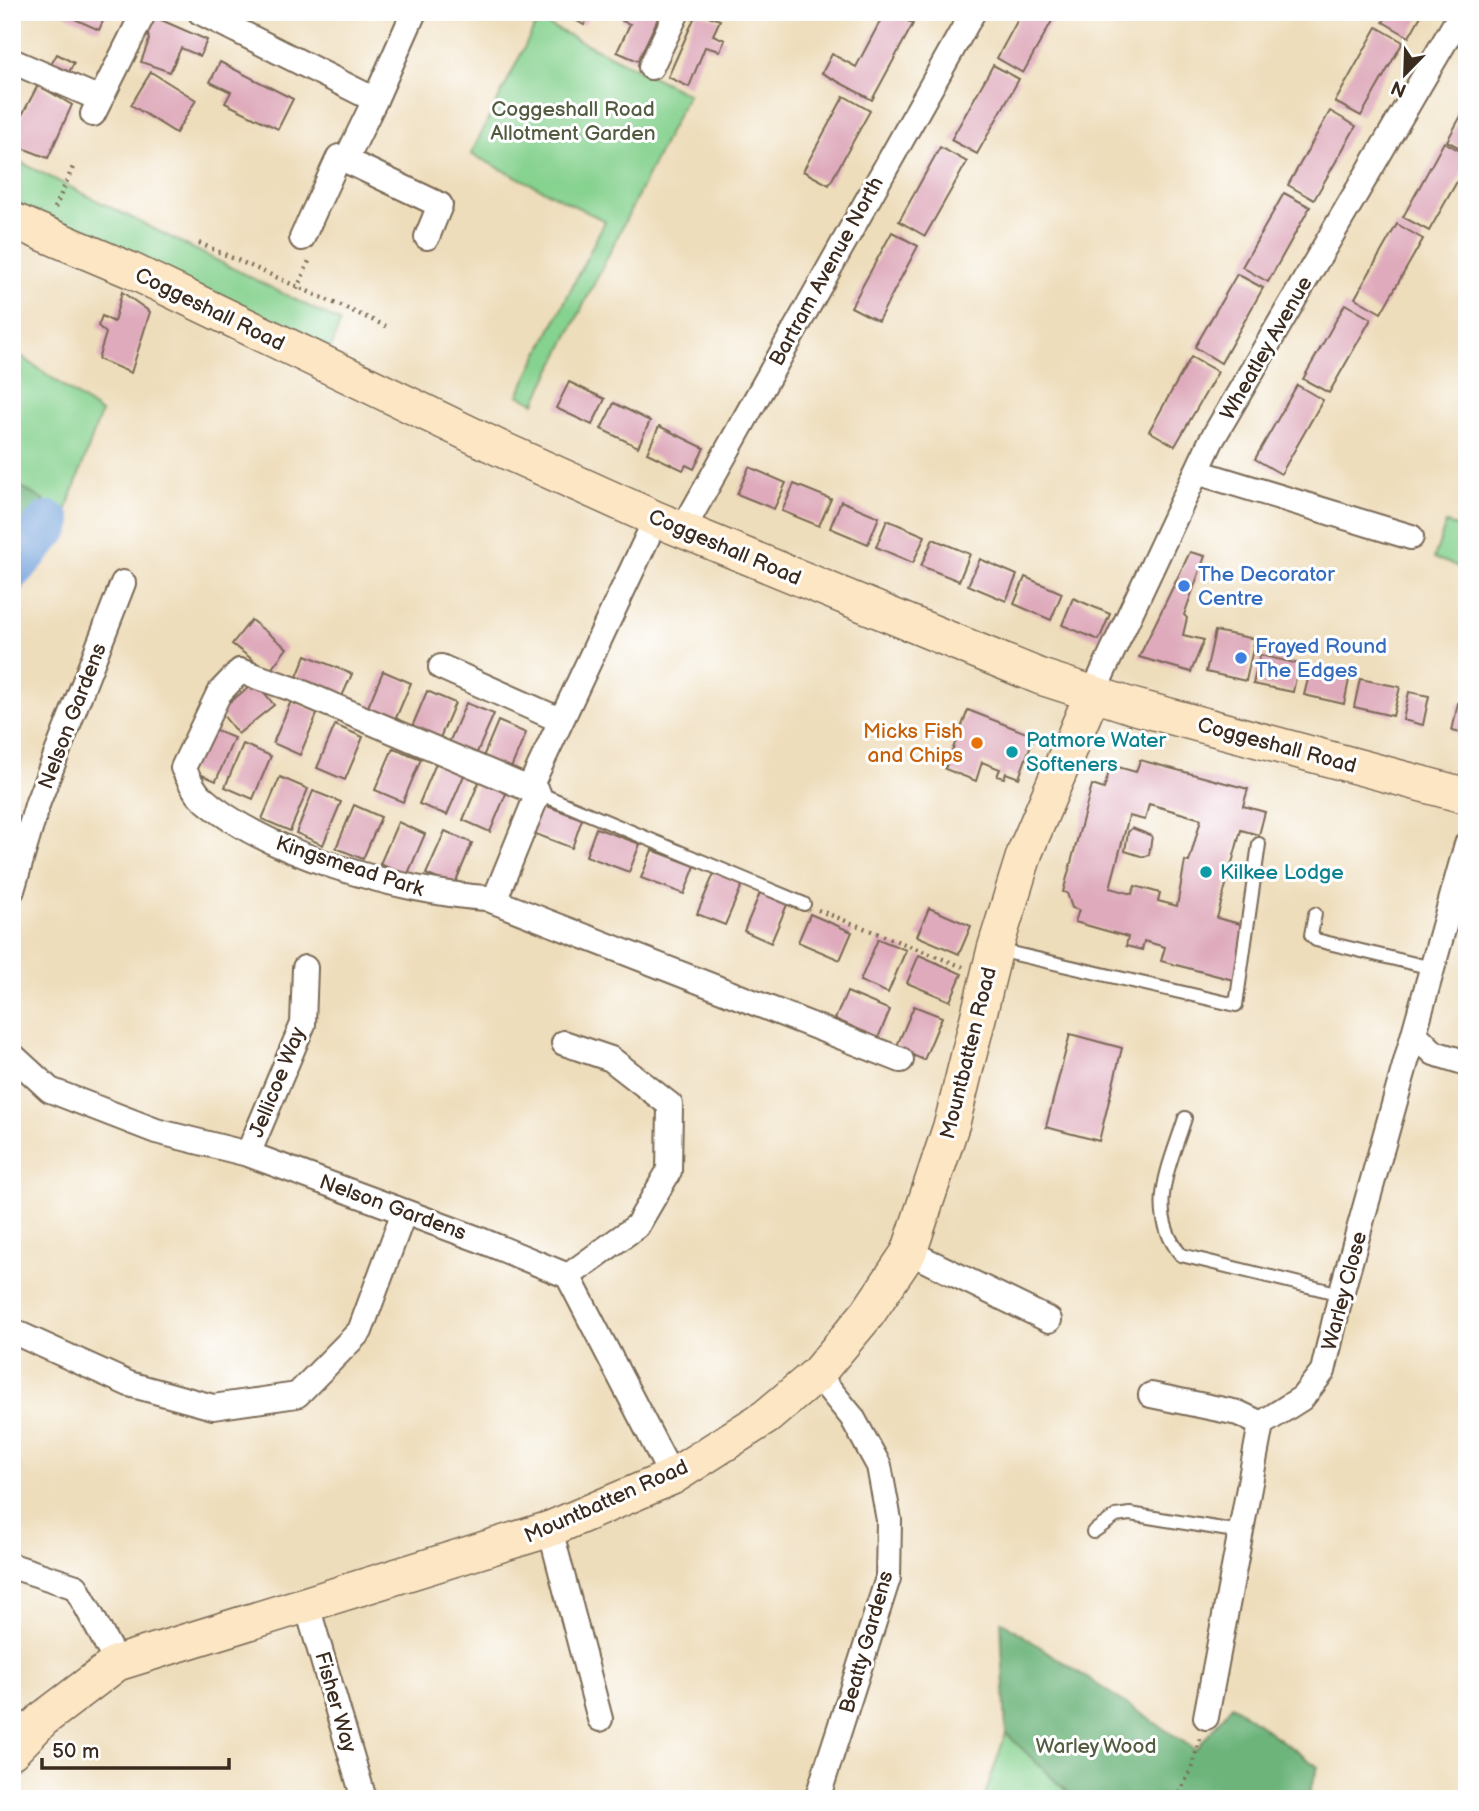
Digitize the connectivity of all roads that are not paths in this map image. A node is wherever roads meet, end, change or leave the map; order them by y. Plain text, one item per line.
1 (144, 12) edge
2 (200, 12) edge
3 (414, 12) edge
4 (677, 12) edge
5 (973, 12) edge
6 (1462, 12) edge
7 (12, 61) edge
8 (651, 66) dead end
9 (375, 100) junction
10 (346, 160) junction
11 (12, 220) edge
12 (426, 237) dead end
13 (302, 238) dead end
14 (1197, 472) junction
15 (669, 525) junction
16 (1410, 537) dead end
17 (123, 583) dead end
18 (441, 667) dead end
19 (1092, 695) junction
20 (560, 720) junction
21 (534, 791) junction
22 (1467, 796) edge
23 (1259, 844) dead end
24 (1467, 844) edge
25 (12, 890) edge
26 (494, 901) junction
27 (804, 904) road end
28 (1315, 914) dead end
29 (991, 963) junction
30 (305, 968) dead end
31 (1432, 968) junction
32 (1416, 1035) junction
33 (564, 1043) dead end
34 (12, 1055) edge
35 (901, 1060) dead end
36 (1467, 1063) edge
37 (1185, 1118) dead end
38 (248, 1154) junction
39 (404, 1212) junction
40 (909, 1252) junction
41 (568, 1276) junction
42 (1341, 1294) junction
43 (1049, 1320) dead end
44 (12, 1331) edge
45 (817, 1374) junction
46 (1151, 1395) dead end
47 (1261, 1424) junction
48 (672, 1477) junction
49 (550, 1529) junction
50 (1093, 1532) dead end
51 (1241, 1532) junction
52 (12, 1566) edge
53 (307, 1606) junction
54 (117, 1663) junction
55 (1206, 1717) road end
56 (600, 1719) dead end
57 (12, 1751) edge
58 (363, 1799) edge
59 (817, 1799) edge

1 - 7 street
2 - 9 street
3 - 9 street
4 - 8 street
5 - 15 street, Bartram Avenue North
6 - 14 street, Wheatley Avenue
9 - 10 street
10 - 12 street
10 - 13 street
11 - 15 street, Coggeshall Road
14 - 16 street
14 - 19 street, Wheatley Avenue
15 - 19 street, Coggeshall Road
15 - 20 street
17 - 25 street, Nelson Gardens
18 - 20 street
19 - 22 street, Coggeshall Road
19 - 29 street, Mountbatten Road
20 - 21 street
21 - 26 street
21 - 26 street, Kingsmead Park
21 - 27 lane
23 - 29 lane
24 - 31 street, Warley Close
26 - 35 street, Kingsmead Park
28 - 31 lane
29 - 40 street, Mountbatten Road
30 - 38 street, Jellicoe Way
31 - 32 street, Warley Close
32 - 36 street
32 - 42 street, Warley Close
33 - 41 street
34 - 38 street, Nelson Gardens
37 - 42 lane
38 - 39 street, Nelson Gardens
39 - 41 street, Nelson Gardens
39 - 44 street
40 - 43 street
40 - 45 street, Mountbatten Road
41 - 48 street
42 - 47 street, Warley Close
45 - 48 street, Mountbatten Road
45 - 59 street, Beatty Gardens
46 - 47 street
47 - 51 street
48 - 49 street, Mountbatten Road
49 - 53 street, Mountbatten Road
49 - 56 street
50 - 51 lane
51 - 55 street
52 - 54 street
53 - 54 street, Mountbatten Road
53 - 58 street, Fisher Way
54 - 57 street, Mountbatten Road

